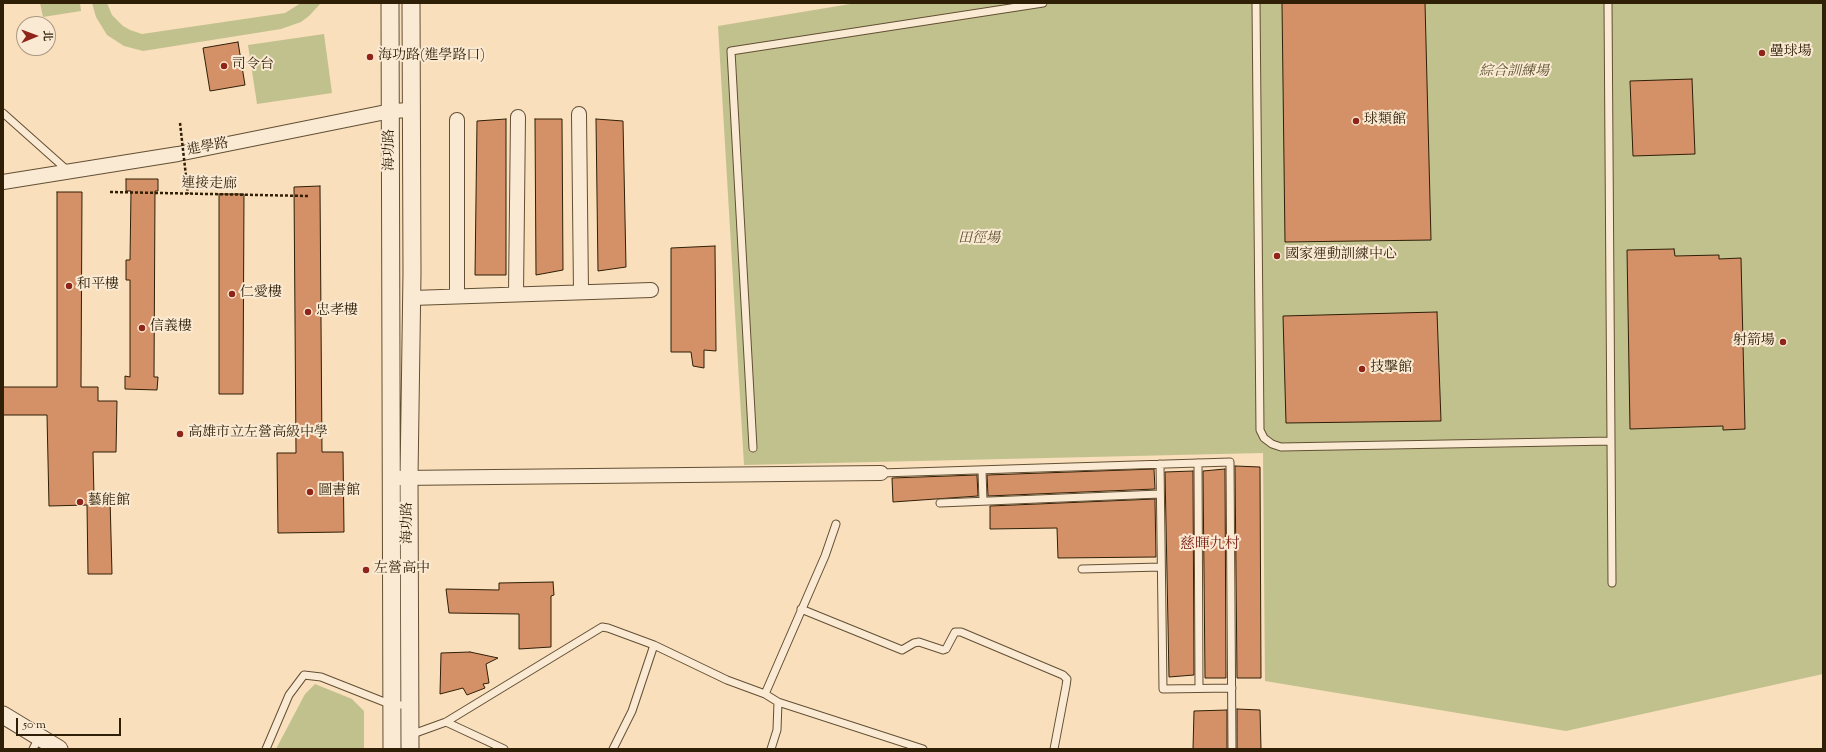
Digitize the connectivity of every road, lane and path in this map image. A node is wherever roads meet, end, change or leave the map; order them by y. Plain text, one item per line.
1 (390, 3) edge
2 (411, 3) edge
3 (1043, 3) edge
4 (1256, 3) edge
5 (1608, 3) edge
6 (411, 110) junction
7 (391, 111) junction
8 (3, 113) edge
9 (579, 114) dead end
10 (518, 117) dead end
11 (457, 120) dead end
12 (180, 123) dead end
13 (67, 170) junction
14 (4, 184) edge
15 (110, 192) dead end
16 (188, 194) junction
17 (308, 196) dead end
18 (651, 290) dead end
19 (581, 292) junction
20 (516, 293) junction
21 (457, 296) junction
22 (392, 298) junction
23 (412, 298) junction
24 (1611, 441) junction
25 (753, 448) dead end
26 (1198, 463) junction
27 (1160, 464) junction
28 (982, 470) junction
29 (881, 473) joint
30 (409, 477) junction
31 (392, 478) junction
32 (1160, 494) junction
33 (983, 501) junction
34 (940, 503) dead end
35 (836, 524) dead end
36 (1161, 567) junction
37 (1082, 569) dead end
38 (1612, 583) dead end
39 (801, 609) junction
40 (654, 645) junction
41 (1199, 688) junction
42 (1232, 688) junction
43 (765, 694) junction
44 (778, 702) junction
45 (392, 705) junction
46 (410, 705) junction
47 (3, 715) edge
48 (446, 722) junction
49 (401, 740) edge
50 (36, 743) edge
51 (59, 749) edge
52 (266, 749) edge
53 (504, 749) edge
54 (613, 749) edge
55 (771, 749) edge
56 (923, 749) edge
57 (1054, 749) edge
58 (1232, 749) edge

1 - 7 street, 海功路
2 - 6 street, 海功路
3 - 25 lane
4 - 24 lane
5 - 24 lane
6 - 7 street, 進學路
6 - 23 street, 海功路
7 - 13 street, 進學路
7 - 22 street, 海功路
8 - 13 lane
9 - 19 street
10 - 20 street
11 - 21 street
12 - 16 path, bridge
13 - 14 street, 進學路
15 - 16 path, 連接走廊
16 - 17 path, 連接走廊
18 - 19 street
19 - 20 street
20 - 21 street
21 - 23 street
22 - 23 street
22 - 31 street, 海功路
23 - 30 street, 海功路
24 - 38 lane
26 - 27 lane
26 - 41 lane
26 - 42 lane
27 - 28 lane
27 - 32 lane
28 - 29 lane
28 - 33 lane
29 - 30 street
30 - 31 street
30 - 46 street, 海功路
31 - 45 street, 海功路
32 - 33 lane
32 - 36 lane
33 - 34 lane
35 - 39 lane
36 - 37 lane
36 - 41 lane
39 - 43 lane
39 - 57 lane
40 - 43 lane
40 - 48 lane
40 - 54 lane
41 - 42 lane
42 - 58 lane
43 - 44 lane
44 - 55 lane
44 - 56 lane
45 - 46 lane
45 - 49 street, 海功路
45 - 52 lane
46 - 49 street, 海功路
47 - 50 street
48 - 49 lane
48 - 53 lane
50 - 51 street

